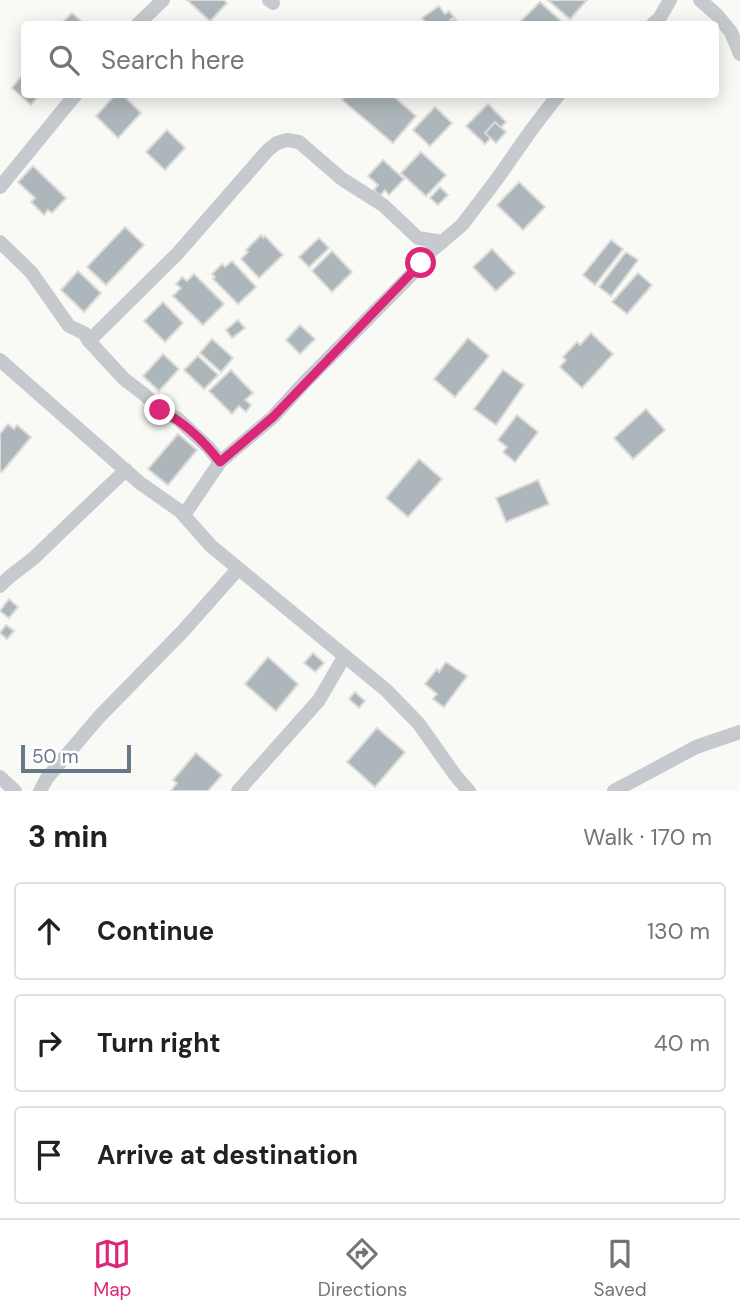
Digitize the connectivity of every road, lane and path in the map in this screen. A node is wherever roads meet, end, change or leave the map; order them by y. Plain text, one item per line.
1 (163, 0) edge
2 (670, 0) edge
3 (700, 0) edge
4 (141, 21) edge
5 (657, 21) edge
6 (740, 54) edge
7 (73, 98) edge
8 (556, 98) edge
9 (0, 187) edge
10 (418, 238) junction
11 (0, 242) edge
12 (442, 242) junction
13 (421, 263) junction
14 (89, 341) junction
15 (0, 360) edge
16 (220, 462) junction
17 (126, 470) junction
18 (184, 514) junction
19 (238, 569) junction
20 (2, 579) edge
21 (344, 656) junction
22 (740, 732) edge
23 (0, 778) edge
24 (243, 789) edge
25 (15, 791) edge
26 (40, 791) edge
27 (469, 791) edge
28 (614, 791) edge

1 - 4 street
2 - 5 street
3 - 6 street
7 - 9 street
8 - 12 street
10 - 12 street
10 - 13 street
10 - 14 street
11 - 14 street
12 - 13 street
13 - 16 street
14 - 16 street
15 - 17 street
16 - 18 street
17 - 18 street
17 - 20 street
18 - 19 street
19 - 21 street
19 - 26 street
21 - 24 street
21 - 27 street
22 - 28 street
23 - 25 street

